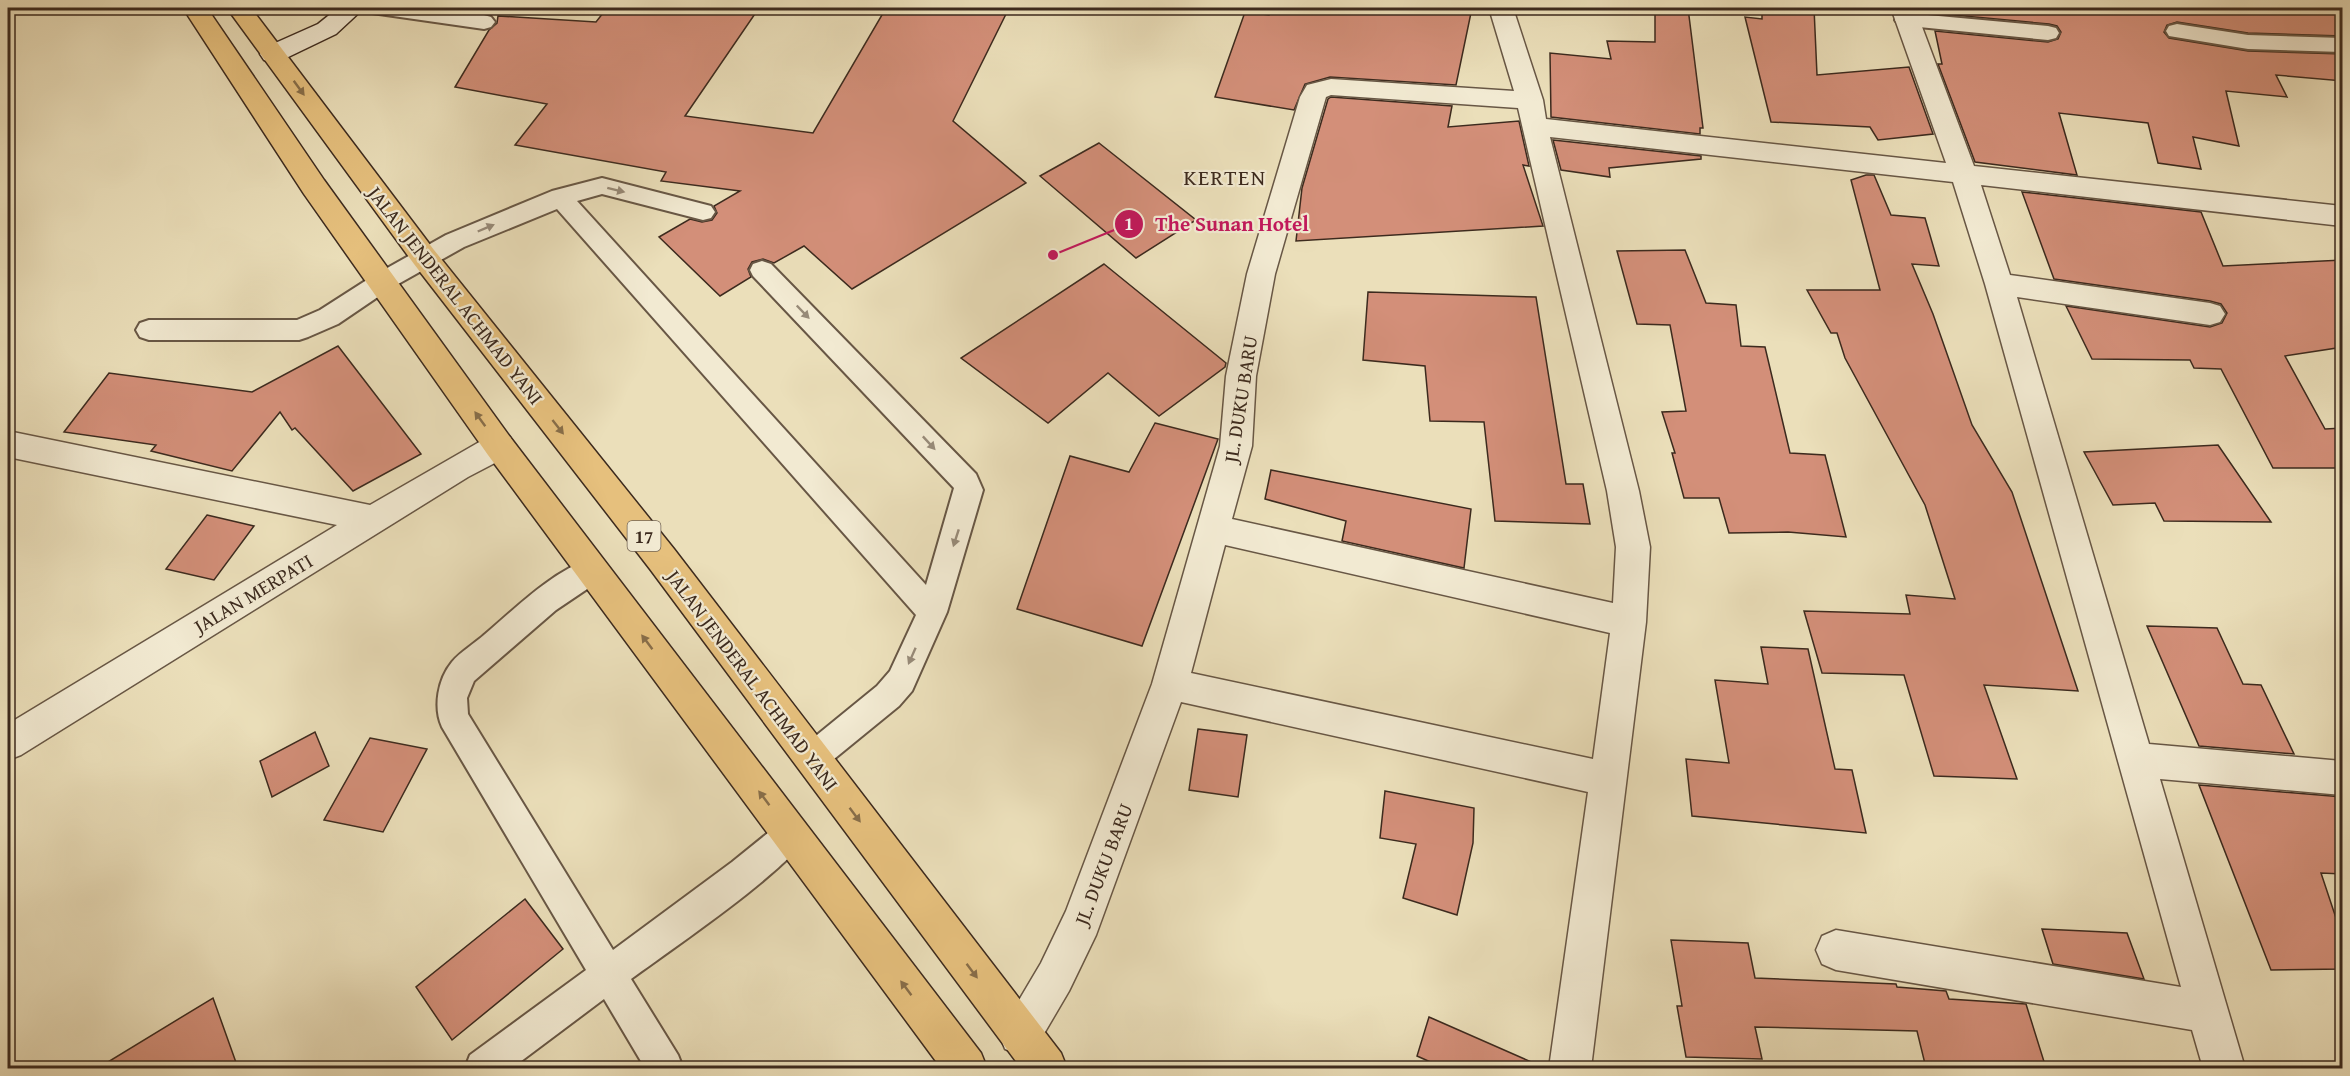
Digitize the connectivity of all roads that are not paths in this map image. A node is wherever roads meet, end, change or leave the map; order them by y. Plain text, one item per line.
1 (195, 8) edge
2 (239, 8) edge
3 (380, 8) edge
4 (1501, 8) edge
5 (349, 10) edge
6 (1904, 14) edge
7 (484, 22) dead end
8 (2177, 31) dead end
9 (2048, 33) dead end
10 (2343, 45) edge
11 (273, 54) junction
12 (235, 69) junction
13 (1532, 113) junction
14 (357, 167) junction
15 (1964, 172) junction
16 (314, 187) junction
17 (560, 197) junction
18 (703, 212) dead end
19 (2343, 216) edge
20 (423, 257) junction
21 (762, 270) dead end
22 (382, 282) junction
23 (1999, 284) junction
24 (2210, 314) dead end
25 (149, 330) dead end
26 (8, 444) edge
27 (499, 446) junction
28 (374, 519) junction
29 (1213, 528) junction
30 (592, 570) junction
31 (932, 612) junction
32 (1629, 622) junction
33 (1170, 684) junction
34 (8, 743) edge
35 (812, 758) junction
36 (2136, 760) junction
37 (2343, 778) edge
38 (1606, 779) junction
39 (791, 835) junction
40 (1836, 950) dead end
41 (608, 974) junction
42 (2209, 1012) junction
43 (1020, 1034) junction
44 (483, 1068) edge
45 (665, 1068) edge
46 (966, 1068) edge
47 (1046, 1068) edge
48 (1570, 1068) edge
49 (2224, 1068) edge

1 - 12 highway
2 - 11 highway, JALAN JENDERAL ACHMAD YANI / 17
3 - 7 lane
4 - 13 street
5 - 11 street
6 - 9 lane
6 - 15 street
8 - 10 lane
11 - 12 highway
11 -> 14 highway, JALAN JENDERAL ACHMAD YANI / 17
12 - 16 highway
13 - 15 street
13 - 29 street, JL. DUKU BARU
13 - 32 street
14 - 16 highway
14 - 20 highway, JALAN JENDERAL ACHMAD YANI / 17
15 - 19 street
15 - 23 street
16 - 22 highway
17 -> 18 lane
20 -> 17 lane
17 - 31 lane
20 - 22 lane
20 -> 35 highway, JALAN JENDERAL ACHMAD YANI / 17
21 -> 31 lane
22 - 25 lane
27 -> 22 highway
23 - 24 street
23 - 36 street
26 - 28 street
27 - 28 street, JALAN MERPATI
27 - 30 highway
28 - 34 street, JALAN MERPATI
29 - 32 street
29 - 33 street, JL. DUKU BARU
39 -> 30 highway
30 - 41 lane
31 -> 35 lane
32 - 38 street
33 - 38 street
33 - 43 street, JL. DUKU BARU
35 -> 43 highway, JALAN JENDERAL ACHMAD YANI / 17
36 - 37 street
36 - 42 street
38 - 48 street
39 - 41 lane
46 -> 39 highway
40 - 42 street
41 - 44 lane
41 - 45 lane
42 - 49 street
43 - 47 highway, JALAN JENDERAL ACHMAD YANI / 17

